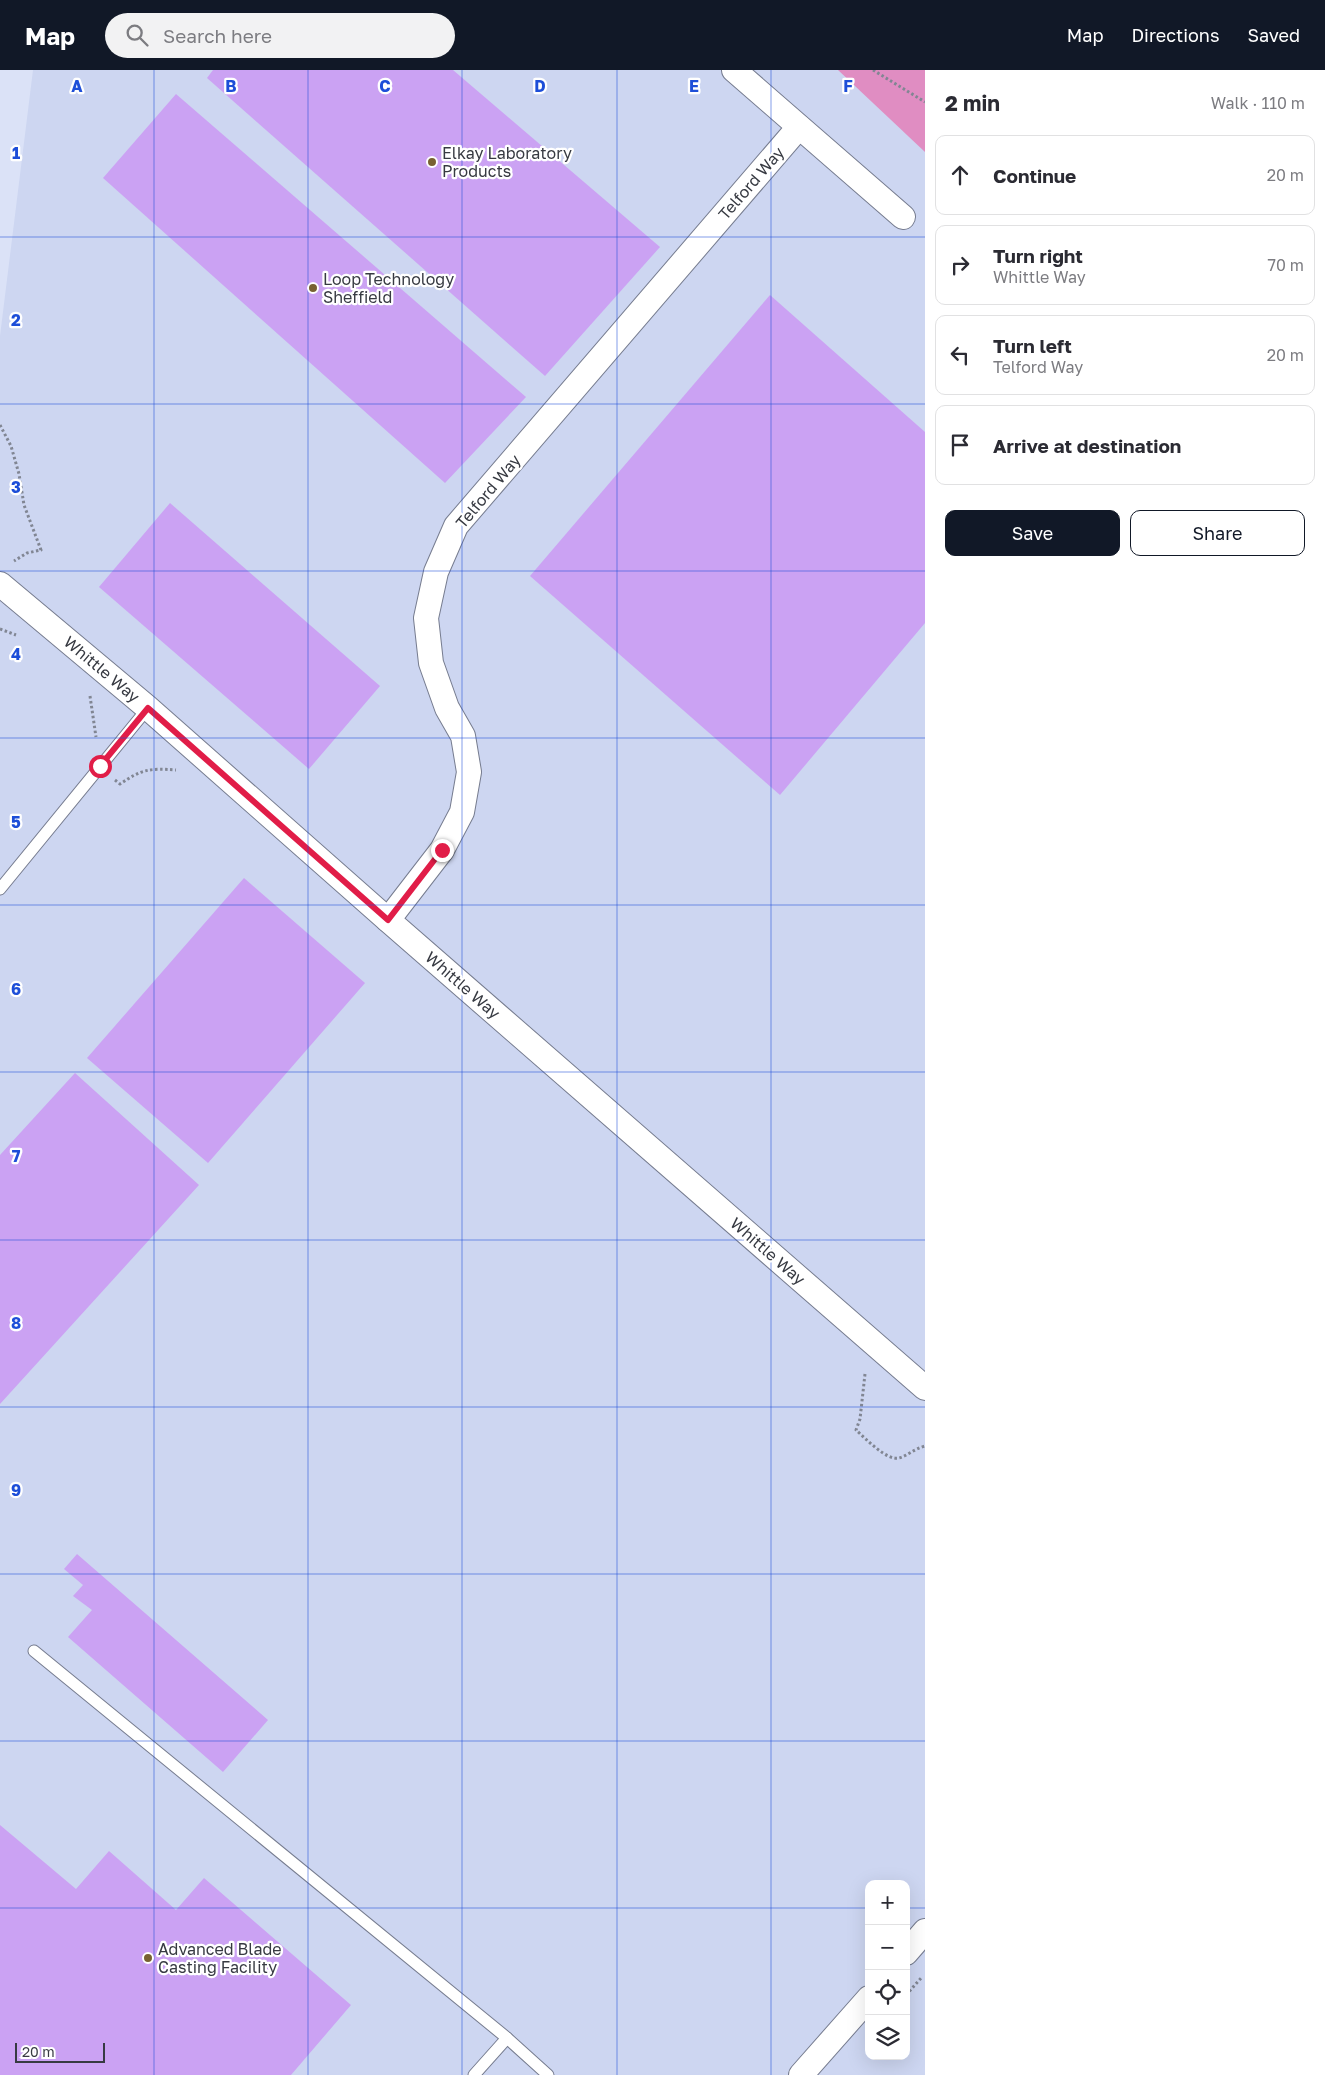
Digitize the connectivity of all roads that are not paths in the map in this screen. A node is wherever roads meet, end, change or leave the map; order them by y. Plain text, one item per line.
1 (734, 70) edge
2 (799, 126) junction
3 (903, 216) dead end
4 (3, 575) edge
5 (148, 708) junction
6 (0, 890) edge
7 (388, 920) junction
8 (925, 1388) edge
9 (34, 1651) dead end
10 (925, 1931) edge
11 (910, 1949) edge
12 (865, 2003) edge
13 (507, 2038) junction
14 (474, 2075) edge
15 (548, 2075) edge
16 (801, 2075) edge

1 - 2 street
2 - 3 street
2 - 7 street, Telford Way
4 - 5 street, Whittle Way
5 - 6 lane
5 - 7 street, Whittle Way
7 - 8 street, Whittle Way
9 - 13 lane
10 - 11 street
12 - 16 street
13 - 14 lane
13 - 15 lane

